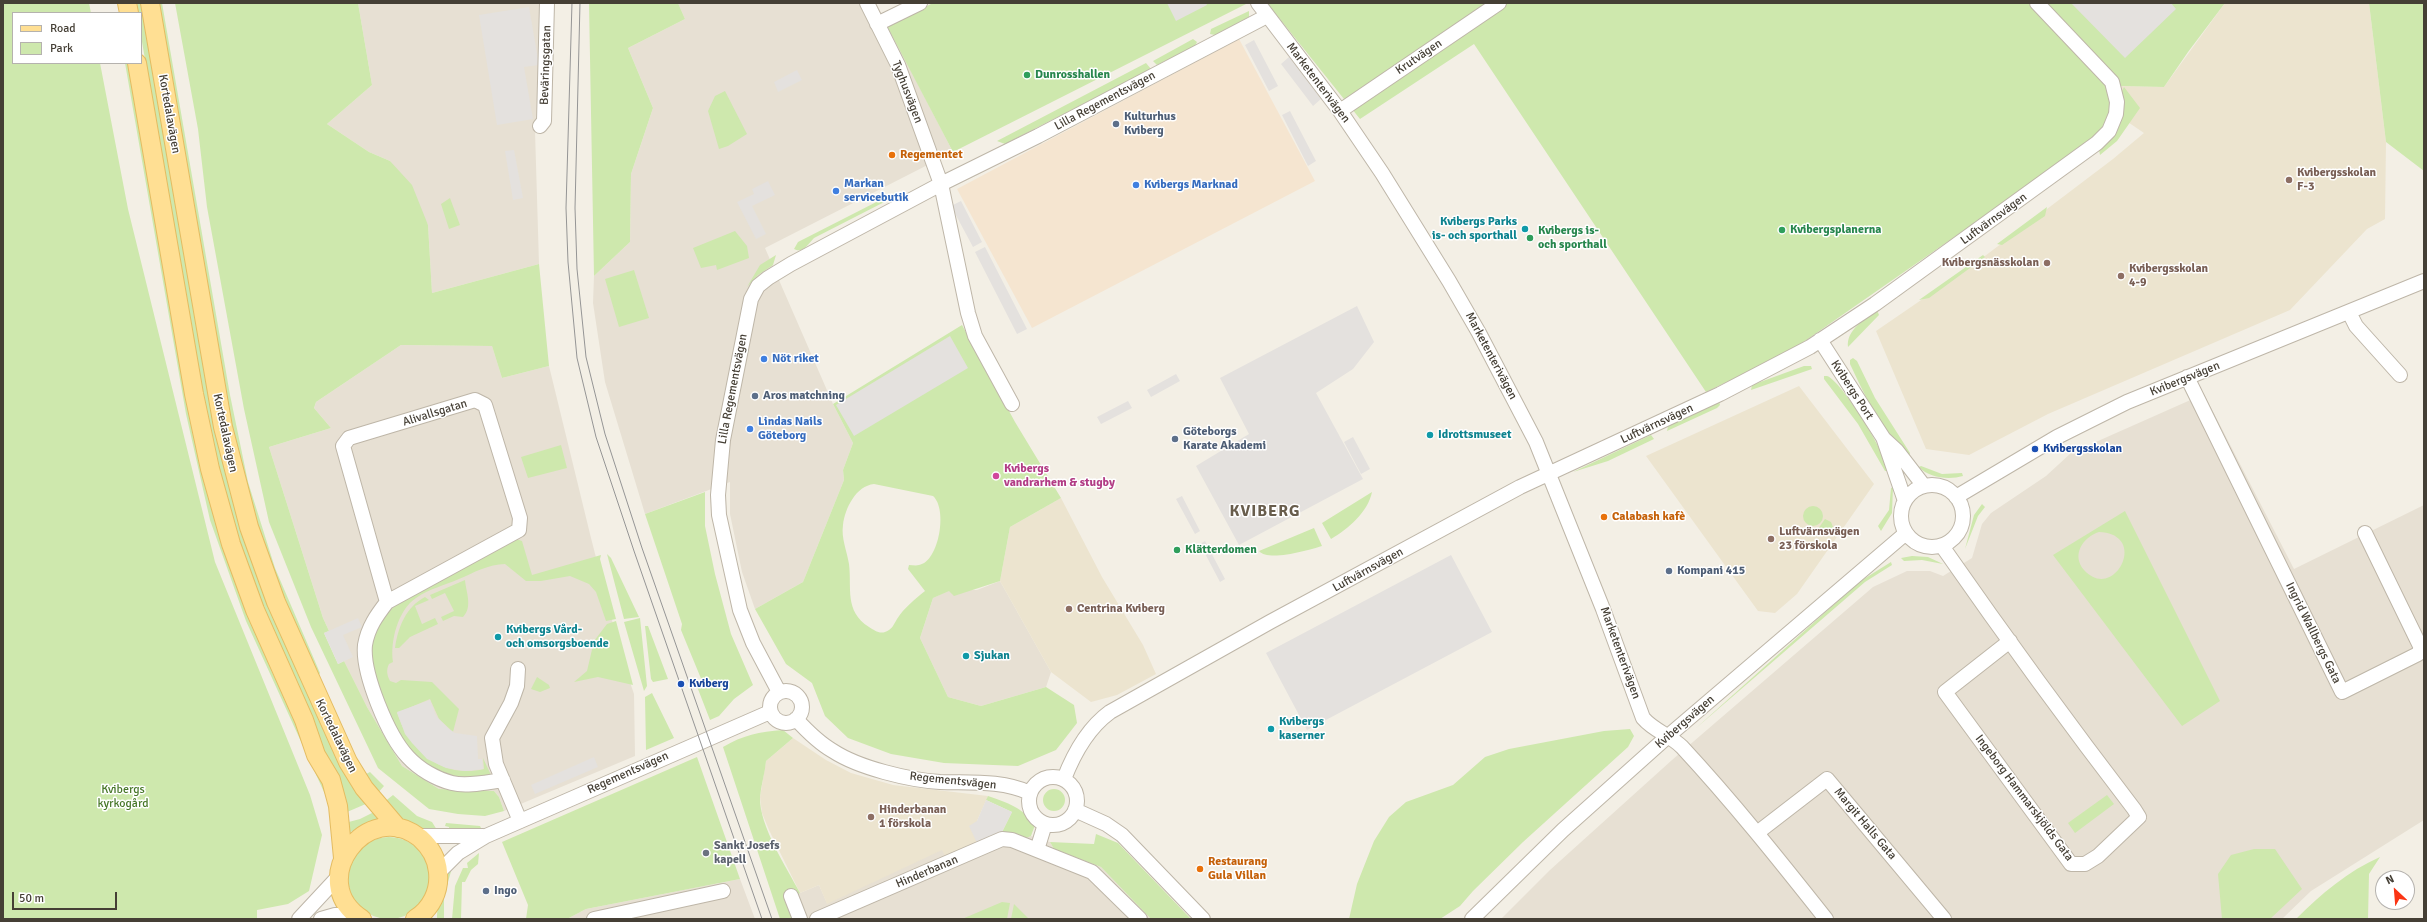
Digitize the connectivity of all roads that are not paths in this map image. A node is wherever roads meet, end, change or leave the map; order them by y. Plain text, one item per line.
1 (150, 3) edge
2 (547, 3) edge
3 (867, 3) edge
4 (920, 3) edge
5 (1258, 3) edge
6 (1499, 3) edge
7 (2036, 3) edge
8 (1267, 16) junction
9 (877, 24) junction
10 (137, 64) edge
11 (1340, 111) junction
12 (540, 126) dead end
13 (941, 184) junction
14 (2424, 281) edge
15 (2349, 312) junction
16 (1820, 340) junction
17 (2400, 375) dead end
18 (2187, 377) junction
19 (1012, 404) dead end
20 (1884, 439) junction
21 (1547, 473) junction
22 (1924, 486) junction
23 (1956, 496) junction
24 (1904, 501) junction
25 (1906, 533) junction
26 (2365, 533) dead end
27 (1942, 546) junction
28 (388, 602) junction
29 (2010, 641) junction
30 (518, 669) dead end
31 (779, 692) junction
32 (770, 712) junction
33 (796, 719) junction
34 (1667, 737) junction
35 (1064, 779) junction
36 (503, 780) junction
37 (1030, 793) junction
38 (1076, 810) junction
39 (520, 821) junction
40 (1045, 824) junction
41 (398, 828) junction
42 (1757, 833) junction
43 (417, 836) junction
44 (486, 836) junction
45 (1037, 850) junction
46 (343, 858) junction
47 (438, 873) junction
48 (339, 876) junction
49 (723, 891) dead end
50 (791, 896) dead end
51 (433, 900) junction
52 (359, 917) edge
53 (299, 919) edge
54 (321, 919) edge
55 (415, 919) edge
56 (433, 919) edge
57 (594, 919) edge
58 (800, 919) edge
59 (817, 919) edge
60 (1140, 919) edge
61 (1203, 919) edge
62 (1472, 919) edge
63 (1826, 919) edge
64 (1944, 919) edge

1 - 41 main road, Kortedalavägen
2 - 12 street, Beväringsgatan
3 - 9 street, Tyghusvägen
4 - 9 street
5 - 8 street, Marketenterivägen
6 - 11 street, Krutvägen
7 - 16 street, Luftvärnsvägen
8 - 11 street, Marketenterivägen
8 - 13 street, Lilla Regementsvägen
9 - 13 street, Tyghusvägen
10 - 46 main road, Kortedalavägen
11 - 21 street, Marketenterivägen
13 - 19 street
13 - 31 street, Lilla Regementsvägen
14 - 15 street, Kvibergsvägen
15 - 17 street
15 - 18 street, Kvibergsvägen
16 - 20 street, Kvibergs Port
16 - 21 street, Luftvärnsvägen
18 - 23 street, Kvibergsvägen
18 - 26 street, Ingrid Wallbergs Gata
20 - 22 street, Kvibergs Port
20 - 24 street, Kvibergs Port
21 - 34 street, Marketenterivägen
21 - 35 street, Luftvärnsvägen
22 - 23 street
22 - 24 street
23 - 27 street
24 - 25 street
25 - 27 street
25 - 34 street, Kvibergsvägen
27 - 29 street, Ingeborg Hammarskjölds Gata
28 - 28 street, Alivallsgatan
28 - 36 street, Alivallsgatan
29 - 29 street, Ingeborg Hammarskjölds Gata
30 - 36 street
31 - 32 street
31 - 33 street
32 - 33 street
32 - 39 street, Regementsvägen
33 - 37 street, Regementsvägen
34 - 42 street
34 - 62 street, Kvibergsvägen
35 - 37 street
35 - 38 street
36 - 39 street
37 - 40 street
38 - 40 street
38 - 61 street
39 - 44 street, Regementsvägen
40 - 45 street
41 - 43 main road, Kortedalavägen
41 - 46 main road, Kortedalavägen
42 - 63 street
42 - 64 street, Margit Halls Gata
43 - 44 street, Regementsvägen
43 - 47 main road, Kortedalavägen
44 - 47 street, Regementsvägen
45 - 59 street, Hinderbanan
45 - 60 street, Hinderbanan
46 - 48 main road, Kortedalavägen
47 - 51 main road, Kortedalavägen
48 - 52 main road, Kortedalavägen
48 - 53 street
49 - 57 street
50 - 58 street
51 - 55 main road, Kortedalavägen
51 - 56 main road, Kortedalavägen
52 - 54 street

